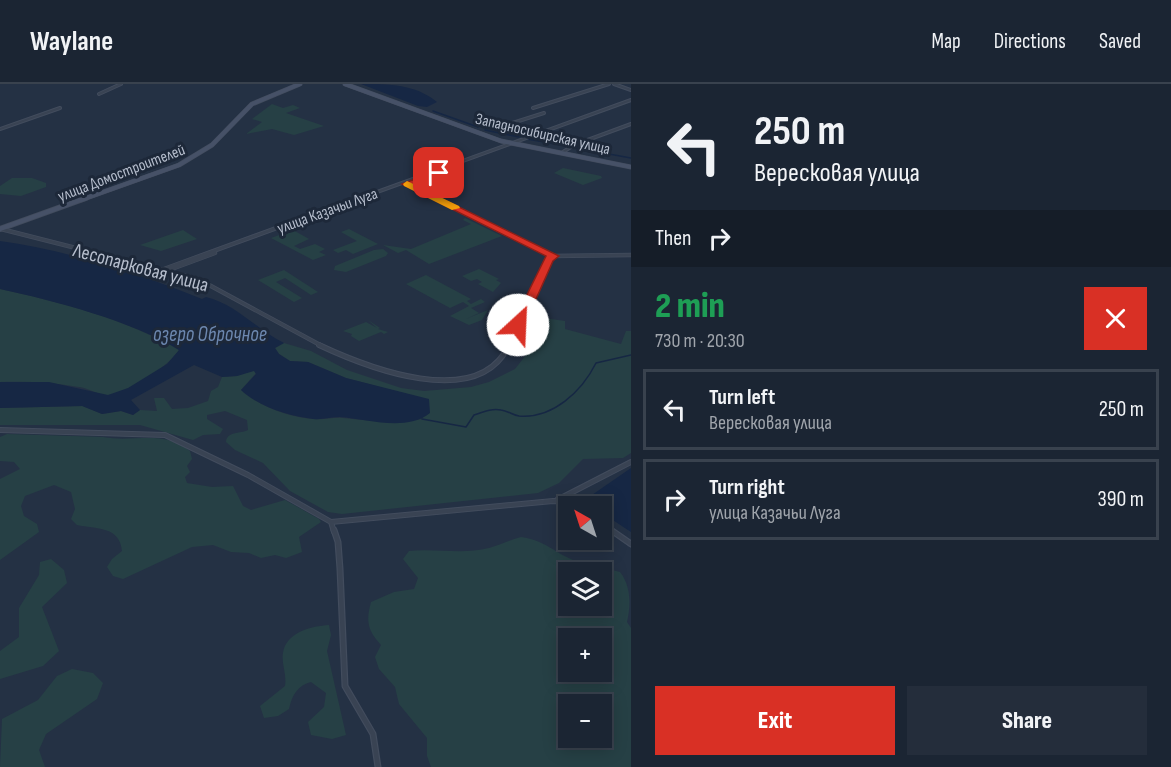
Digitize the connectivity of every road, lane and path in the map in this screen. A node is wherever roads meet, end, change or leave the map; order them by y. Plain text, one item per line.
1 (121, 84) edge
2 (300, 84) edge
3 (345, 84) edge
4 (350, 84) edge
5 (609, 84) edge
6 (614, 84) edge
7 (631, 90) edge
8 (99, 94) dead end
9 (631, 100) edge
10 (60, 108) dead end
11 (631, 124) edge
12 (0, 129) edge
13 (526, 136) junction
14 (514, 144) junction
15 (563, 152) junction
16 (631, 166) edge
17 (405, 184) junction
18 (0, 229) edge
19 (631, 255) edge
20 (553, 256) junction
21 (162, 269) junction
22 (168, 271) junction
23 (0, 430) edge
24 (631, 462) edge
25 (553, 501) junction
26 (558, 501) edge
27 (330, 522) junction
28 (612, 531) edge
29 (631, 544) edge
30 (378, 767) edge

1 - 8 street
2 - 18 main road, улица Домостроителей
3 - 14 main road, Западносибирская улица
4 - 14 main road, Западносибирская улица
5 - 13 street
6 - 7 street
9 - 13 street, улица Казачьи Луга
10 - 12 street
11 - 15 street
13 - 14 street, улица Казачьи Луга
14 - 15 main road, Западносибирская улица
14 - 16 main road, Западносибирская улица
14 - 17 street, улица Казачьи Луга
15 - 16 main road, Западносибирская улица
17 - 20 street
17 - 21 street, улица Казачьи Луга
17 - 22 street, улица Казачьи Луга
18 - 21 street, Лесопарковая улица
19 - 20 street
20 - 22 street, Лесопарковая улица
21 - 22 street, Лесопарковая улица
23 - 27 street
24 - 25 street
25 - 26 street
25 - 27 street
27 - 30 street
28 - 29 street

